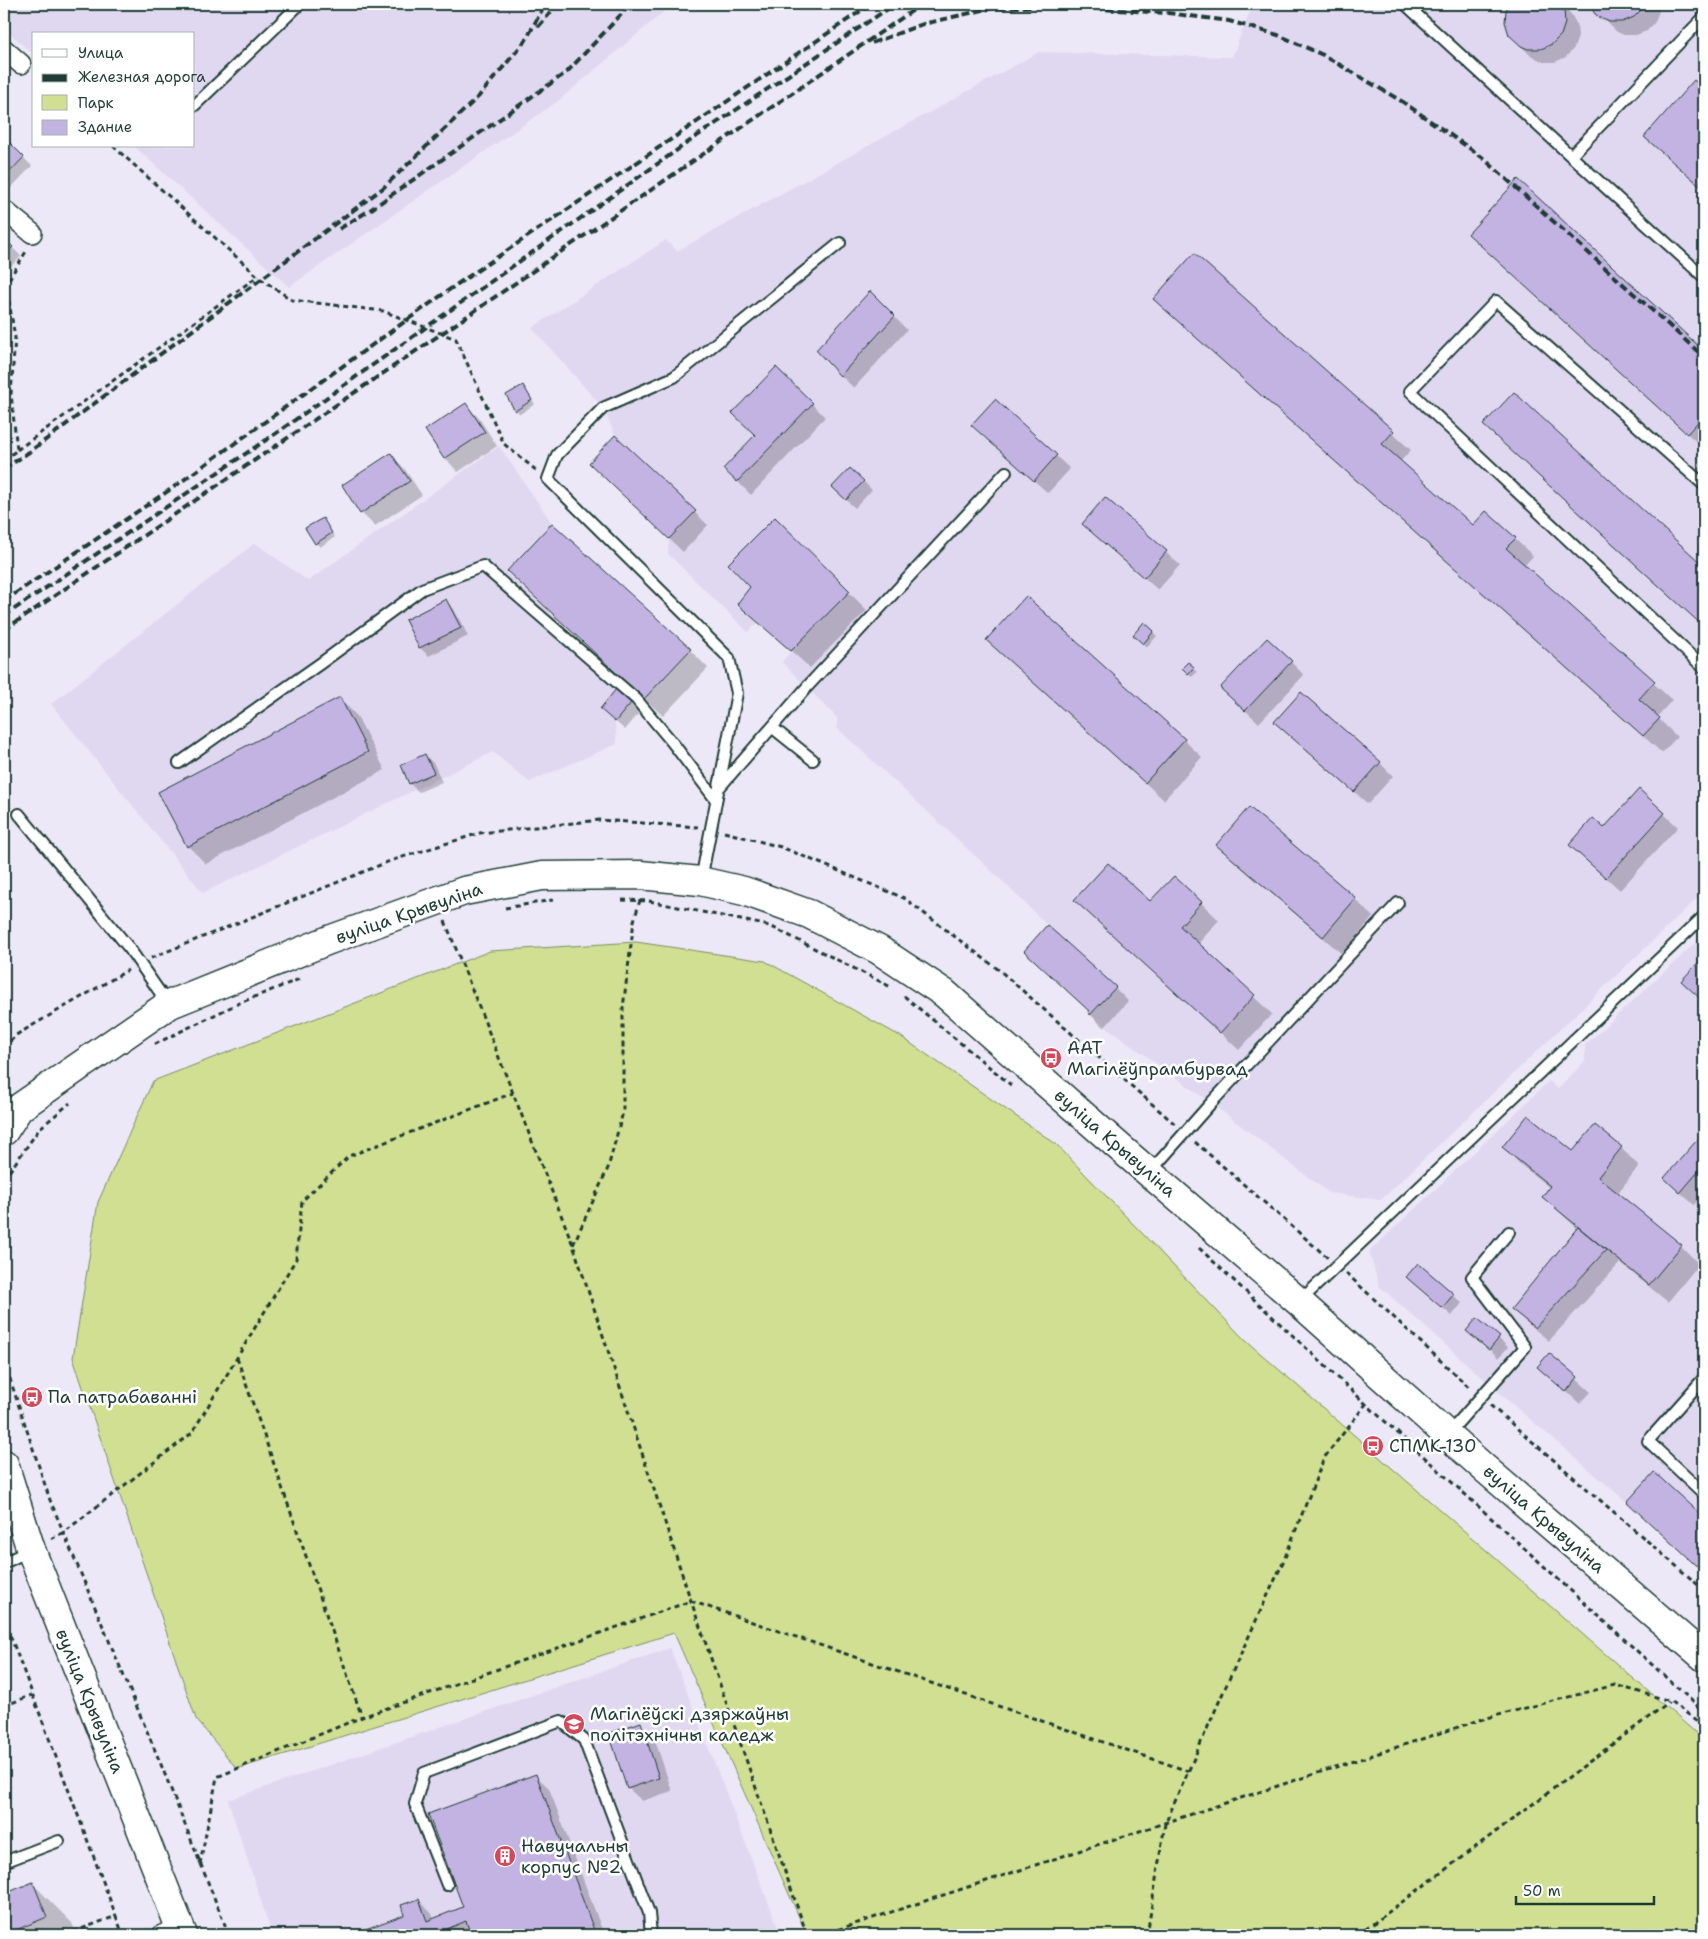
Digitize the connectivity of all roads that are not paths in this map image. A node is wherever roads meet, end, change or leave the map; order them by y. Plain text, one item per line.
1 (300, 4) edge
2 (1405, 4) edge
3 (1704, 17) edge
4 (4, 49) edge
5 (21, 64) dead end
6 (195, 105) edge
7 (1571, 156) junction
8 (4, 210) edge
9 (32, 233) road end
10 (840, 243) dead end
11 (1704, 277) edge
12 (1006, 472) dead end
13 (1704, 485) edge
14 (1704, 668) edge
15 (772, 728) junction
16 (813, 760) dead end
17 (179, 763) dead end
18 (719, 789) junction
19 (716, 800) junction
20 (19, 814) dead end
21 (700, 881) junction
22 (1398, 903) dead end
23 (1704, 916) edge
24 (168, 1005) junction
25 (4, 1130) edge
26 (1149, 1172) junction
27 (1509, 1232) dead end
28 (1299, 1302) junction
29 (1704, 1378) edge
30 (1447, 1434) junction
31 (4, 1464) edge
32 (1704, 1494) edge
33 (31, 1550) junction
34 (4, 1563) edge
35 (1704, 1657) edge
36 (59, 1841) dead end
37 (4, 1862) edge
38 (447, 1885) dead end
39 (175, 1933) edge
40 (651, 1935) edge

1 - 6 lane
2 - 7 lane
3 - 7 lane
4 - 5 street
7 - 11 lane
8 - 9 street
10 - 18 lane
12 - 15 lane
13 - 14 lane
15 - 16 lane
15 - 18 lane
17 - 19 lane
18 - 19 lane
19 - 21 lane
20 - 24 lane
21 - 24 main road, вуліца Крывуліна
21 - 26 main road, вуліца Крывуліна
22 - 26 lane
23 - 28 lane
24 - 25 main road, вуліца Крывуліна
26 - 28 main road, вуліца Крывуліна
27 - 30 lane
28 - 30 main road, вуліца Крывуліна
29 - 32 lane
30 - 35 main road, вуліца Крывуліна
31 - 33 main road, вуліца Крывуліна
33 - 34 lane
33 - 39 main road, вуліца Крывуліна
36 - 37 lane
38 - 40 lane

